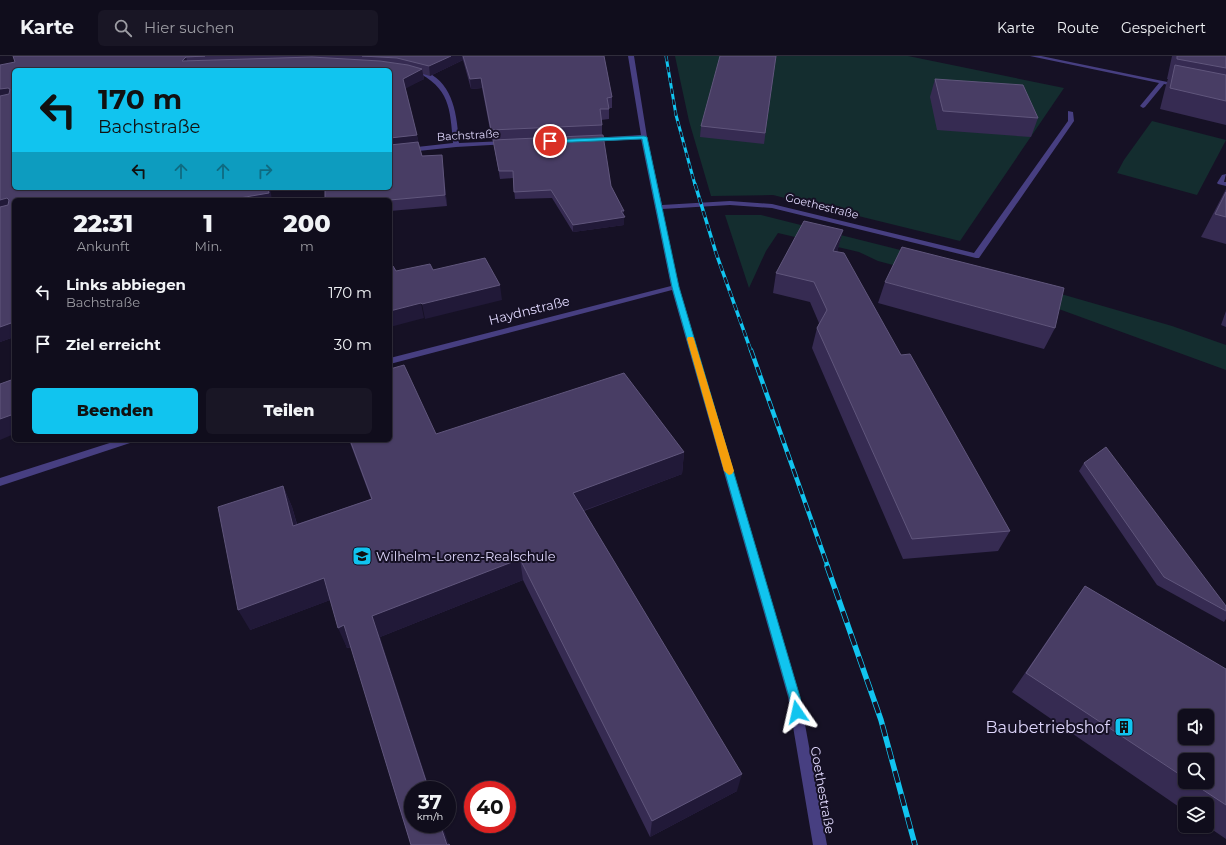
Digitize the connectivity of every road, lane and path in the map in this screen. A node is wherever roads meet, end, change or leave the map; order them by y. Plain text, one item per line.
1 (631, 56) edge
2 (1033, 56) edge
3 (411, 68) edge
4 (1162, 82) junction
5 (1183, 86) edge
6 (1143, 106) dead end
7 (1070, 112) dead end
8 (644, 137) junction
9 (581, 140) edge
10 (511, 143) edge
11 (456, 146) junction
12 (392, 152) edge
13 (1224, 176) dead end
14 (1226, 184) edge
15 (659, 207) junction
16 (675, 287) junction
17 (392, 360) edge
18 (124, 442) edge
19 (0, 482) edge
20 (820, 845) edge

1 - 8 street, Goethestraße
2 - 4 street
3 - 11 street
4 - 5 street
4 - 6 street
7 - 15 street, Goethestraße
8 - 9 street
8 - 15 street, Goethestraße
10 - 11 street, Bachstraße
11 - 12 street, Bachstraße
13 - 14 street
15 - 16 street, Goethestraße
16 - 17 street, Haydnstraße
16 - 20 street, Goethestraße
18 - 19 street

